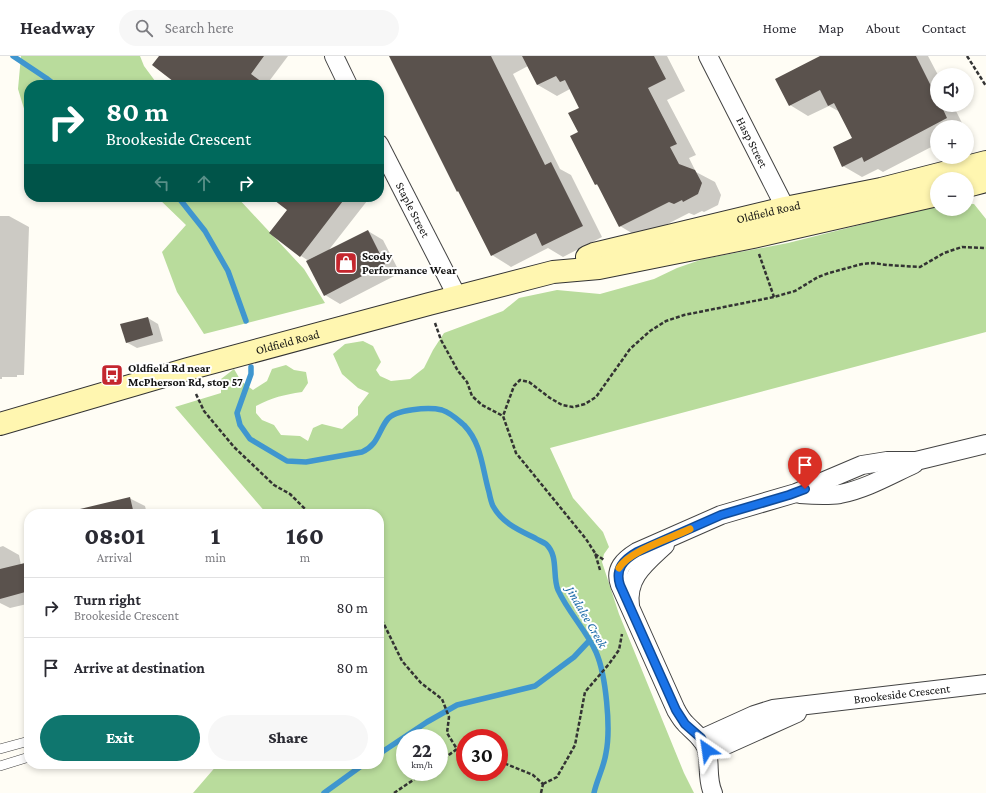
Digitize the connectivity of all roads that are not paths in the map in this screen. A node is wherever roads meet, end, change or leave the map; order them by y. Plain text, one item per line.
1 (334, 56) edge
2 (708, 56) edge
3 (346, 80) edge
4 (384, 154) edge
5 (986, 162) edge
6 (986, 181) edge
7 (974, 184) edge
8 (930, 196) edge
9 (785, 208) junction
10 (796, 228) junction
11 (553, 272) junction
12 (457, 296) junction
13 (0, 424) edge
14 (985, 444) edge
15 (986, 684) edge
16 (24, 742) edge
17 (705, 746) junction
18 (0, 749) edge
19 (24, 759) edge
20 (0, 766) edge
21 (713, 793) edge

1 - 3 street
2 - 9 street, Hasp Street
4 - 12 street, Staple Street
5 - 9 street, Oldfield Road
6 - 7 street
8 - 10 street, Oldfield Road
9 - 10 street, Hasp Street
9 - 11 street, Oldfield Road
10 - 11 street, Oldfield Road
11 - 12 street, Oldfield Road
12 - 13 street, Oldfield Road
14 - 17 street
15 - 17 street, Brookeside Crescent
16 - 18 lane
17 - 21 street
19 - 20 lane

